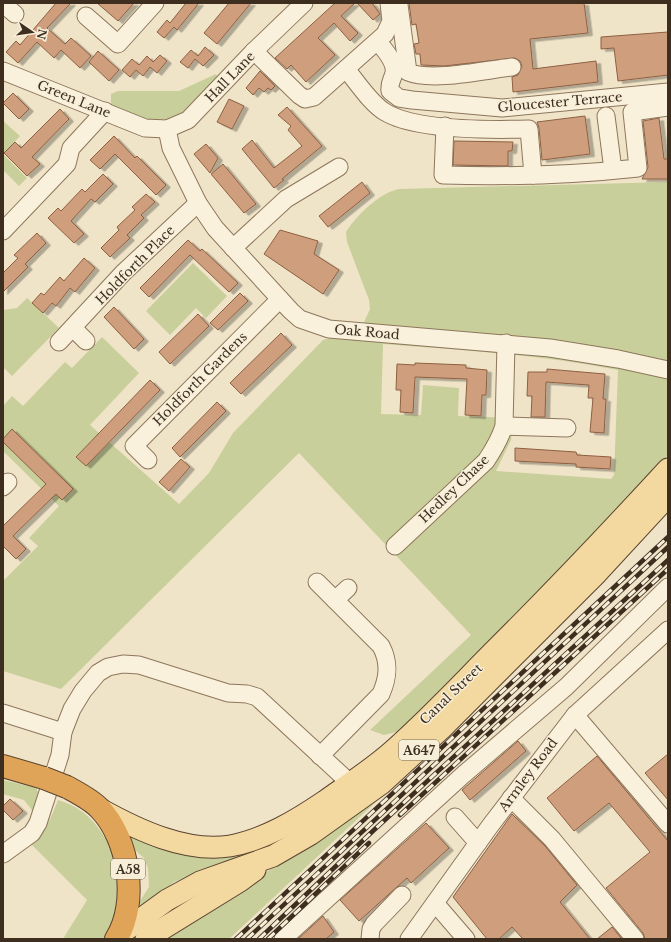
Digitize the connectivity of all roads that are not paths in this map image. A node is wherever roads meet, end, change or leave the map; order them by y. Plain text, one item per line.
1 (155, 3) edge
2 (304, 3) edge
3 (389, 3) edge
4 (398, 3) edge
5 (86, 16) dead end
6 (378, 42) junction
7 (254, 51) junction
8 (512, 67) dead end
9 (346, 69) junction
10 (3, 70) edge
11 (668, 92) edge
12 (668, 107) edge
13 (105, 111) junction
14 (606, 116) dead end
15 (445, 126) junction
16 (145, 128) joint
17 (167, 129) junction
18 (339, 168) dead end
19 (613, 170) junction
20 (533, 175) junction
21 (198, 203) junction
22 (3, 231) edge
23 (233, 248) junction
24 (280, 299) junction
25 (73, 328) junction
26 (86, 341) dead end
27 (59, 342) dead end
28 (506, 343) junction
29 (668, 370) edge
30 (504, 426) junction
31 (567, 428) dead end
32 (148, 460) dead end
33 (668, 469) edge
34 (668, 496) edge
35 (394, 546) dead end
36 (317, 582) dead end
37 (668, 587) edge
38 (348, 588) dead end
39 (335, 600) junction
40 (666, 636) edge
41 (3, 713) edge
42 (575, 715) junction
43 (63, 732) junction
44 (320, 756) junction
45 (3, 766) edge
46 (350, 783) junction
47 (511, 798) junction
48 (100, 809) junction
49 (455, 817) dead end
50 (668, 824) edge
51 (478, 844) junction
52 (3, 854) edge
53 (273, 856) junction
54 (402, 895) dead end
55 (435, 904) junction
56 (118, 937) edge
57 (146, 939) edge
58 (283, 939) edge
59 (370, 939) edge
60 (409, 939) edge
61 (466, 939) edge
62 (635, 939) edge

1 - 5 street
2 - 7 street, Hall Lane
3 - 6 street
4 - 8 street
6 - 9 street
6 - 11 street, Gloucester Terrace
7 - 9 street
7 - 17 street, Hall Lane
9 - 15 street
10 - 13 street, Green Lane
12 - 19 street
13 - 16 street, Green Lane
13 - 22 street
14 - 19 street
15 - 20 street
15 - 20 street
16 - 17 street, Hall Lane
17 - 21 street, Oak Road
18 - 23 street
19 - 20 street
21 - 23 street, Oak Road
21 - 25 street, Holdforth Place
23 - 24 street, Oak Road
24 - 28 street, Oak Road
24 - 32 street, Holdforth Gardens
25 - 26 street
25 - 27 street, Holdforth Place
28 - 29 street, Oak Road
28 - 30 street, Hedley Chase
30 - 31 street
30 - 35 street, Hedley Chase
33 - 46 main road, Canal Street / A647
34 - 53 main road, Canal Street / A647
36 - 39 street
37 - 58 street
38 - 39 street
39 - 44 street
40 - 42 street, Armley Road
41 - 43 street
42 - 47 street, Armley Road
42 - 50 street
43 - 44 street
43 - 52 street
44 - 46 street
45 - 48 highway, A58, bridge
46 - 48 main road, Canal Street / A647
47 - 51 street, Armley Road
47 - 62 street
48 - 56 highway, A58
49 - 51 street
51 - 55 street, Armley Road
53 - 56 main road, Canal Street / A647
53 - 57 main road, A647
54 - 59 street
55 - 60 street, Armley Road
55 - 61 street

